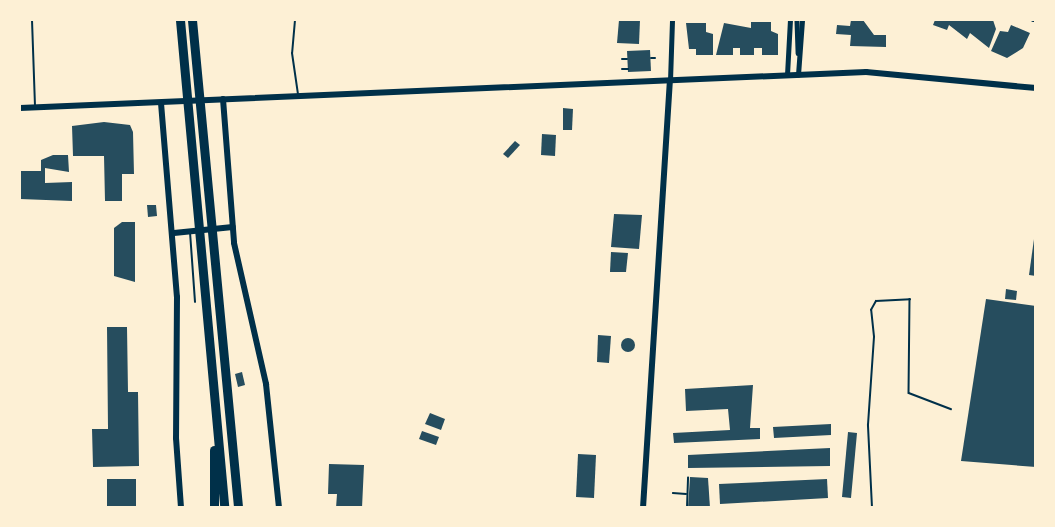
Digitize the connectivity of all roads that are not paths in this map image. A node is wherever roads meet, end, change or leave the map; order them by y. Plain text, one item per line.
1 (32, 20) edge
2 (180, 20) edge
3 (192, 20) edge
4 (295, 20) edge
5 (672, 20) edge
6 (790, 20) edge
7 (800, 20) edge
8 (622, 59) dead end
9 (627, 59) dead end
10 (622, 69) dead end
11 (628, 69) dead end
12 (787, 75) junction
13 (798, 75) junction
14 (670, 81) junction
15 (1035, 88) edge
16 (298, 96) junction
17 (223, 99) junction
18 (161, 103) junction
19 (34, 107) junction
20 (20, 108) edge
21 (233, 227) junction
22 (190, 232) junction
23 (174, 233) junction
24 (195, 302) dead end
25 (215, 400) junction
26 (181, 507) edge
27 (214, 507) edge
28 (224, 507) edge
29 (239, 507) edge
30 (279, 507) edge
31 (643, 507) edge

1 - 19 lane
2 - 25 highway
3 - 29 highway
4 - 16 lane
5 - 14 street
6 - 7 street
6 - 12 street
7 - 13 street
8 - 9 lane
10 - 11 lane
12 - 13 street
12 - 14 street
13 - 15 street
14 - 16 street
14 - 31 street
16 - 17 street
17 - 18 street
17 - 21 street
18 - 19 street
18 - 23 street
19 - 20 street
21 - 22 street
21 - 30 street
22 - 23 street
22 - 24 lane
23 - 26 street
25 - 27 highway
25 - 28 highway

